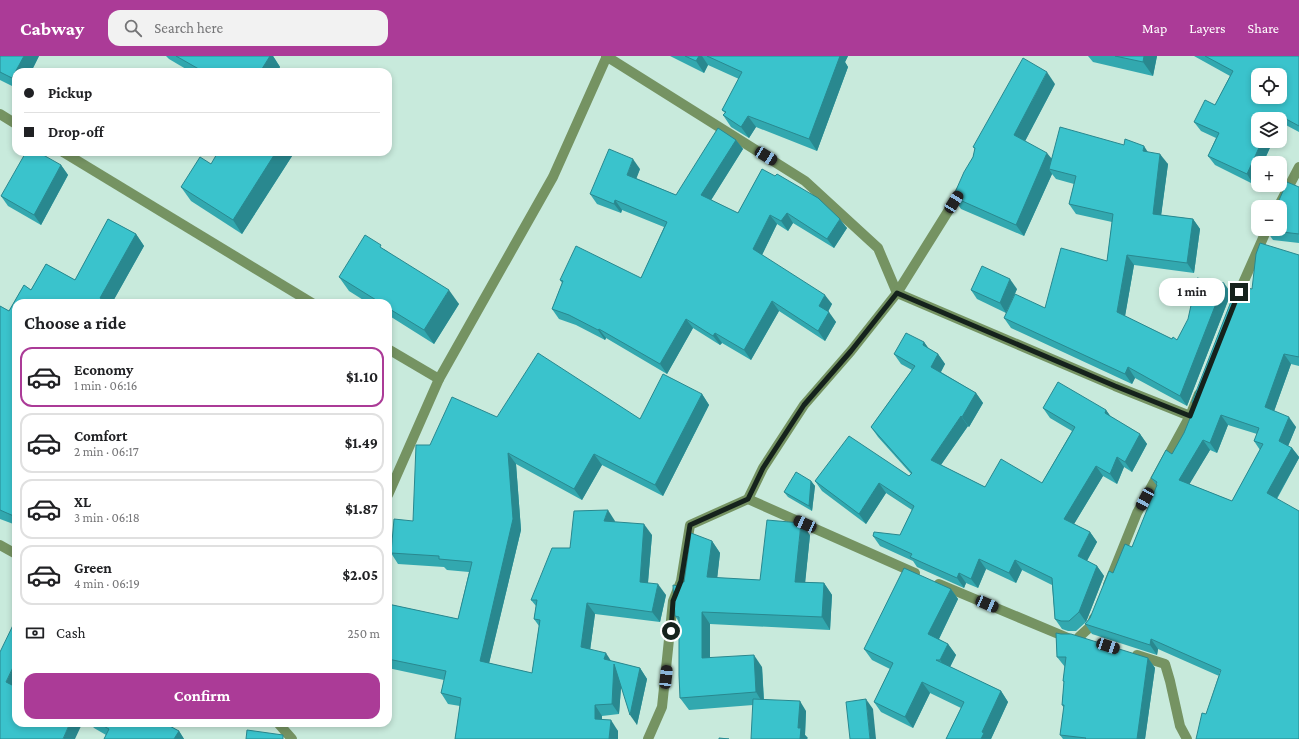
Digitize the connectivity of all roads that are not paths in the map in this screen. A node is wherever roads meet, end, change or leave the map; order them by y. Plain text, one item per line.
1 (607, 56) edge
2 (0, 114) edge
3 (12, 122) edge
4 (70, 156) edge
5 (1299, 167) edge
6 (968, 180) edge
7 (1282, 200) edge
8 (1264, 236) edge
9 (897, 293) junction
10 (305, 299) edge
11 (1233, 306) edge
12 (392, 351) edge
13 (439, 379) junction
14 (1202, 387) edge
15 (1190, 416) junction
16 (392, 485) edge
17 (748, 499) junction
18 (0, 545) edge
19 (12, 552) edge
20 (1102, 598) edge
21 (1097, 612) edge
22 (1079, 637) junction
23 (1094, 641) edge
24 (1129, 653) edge
25 (282, 727) edge
26 (292, 739) edge
27 (648, 739) edge
28 (1187, 739) edge

1 - 9 street
1 - 13 street
2 - 3 street
4 - 10 street
5 - 7 street
6 - 9 street
8 - 11 street
9 - 15 street
9 - 17 street
12 - 13 street
13 - 16 street
14 - 15 street
15 - 20 street
17 - 22 street
17 - 27 street
18 - 19 street
21 - 22 street
22 - 23 street
24 - 28 street
25 - 26 street

